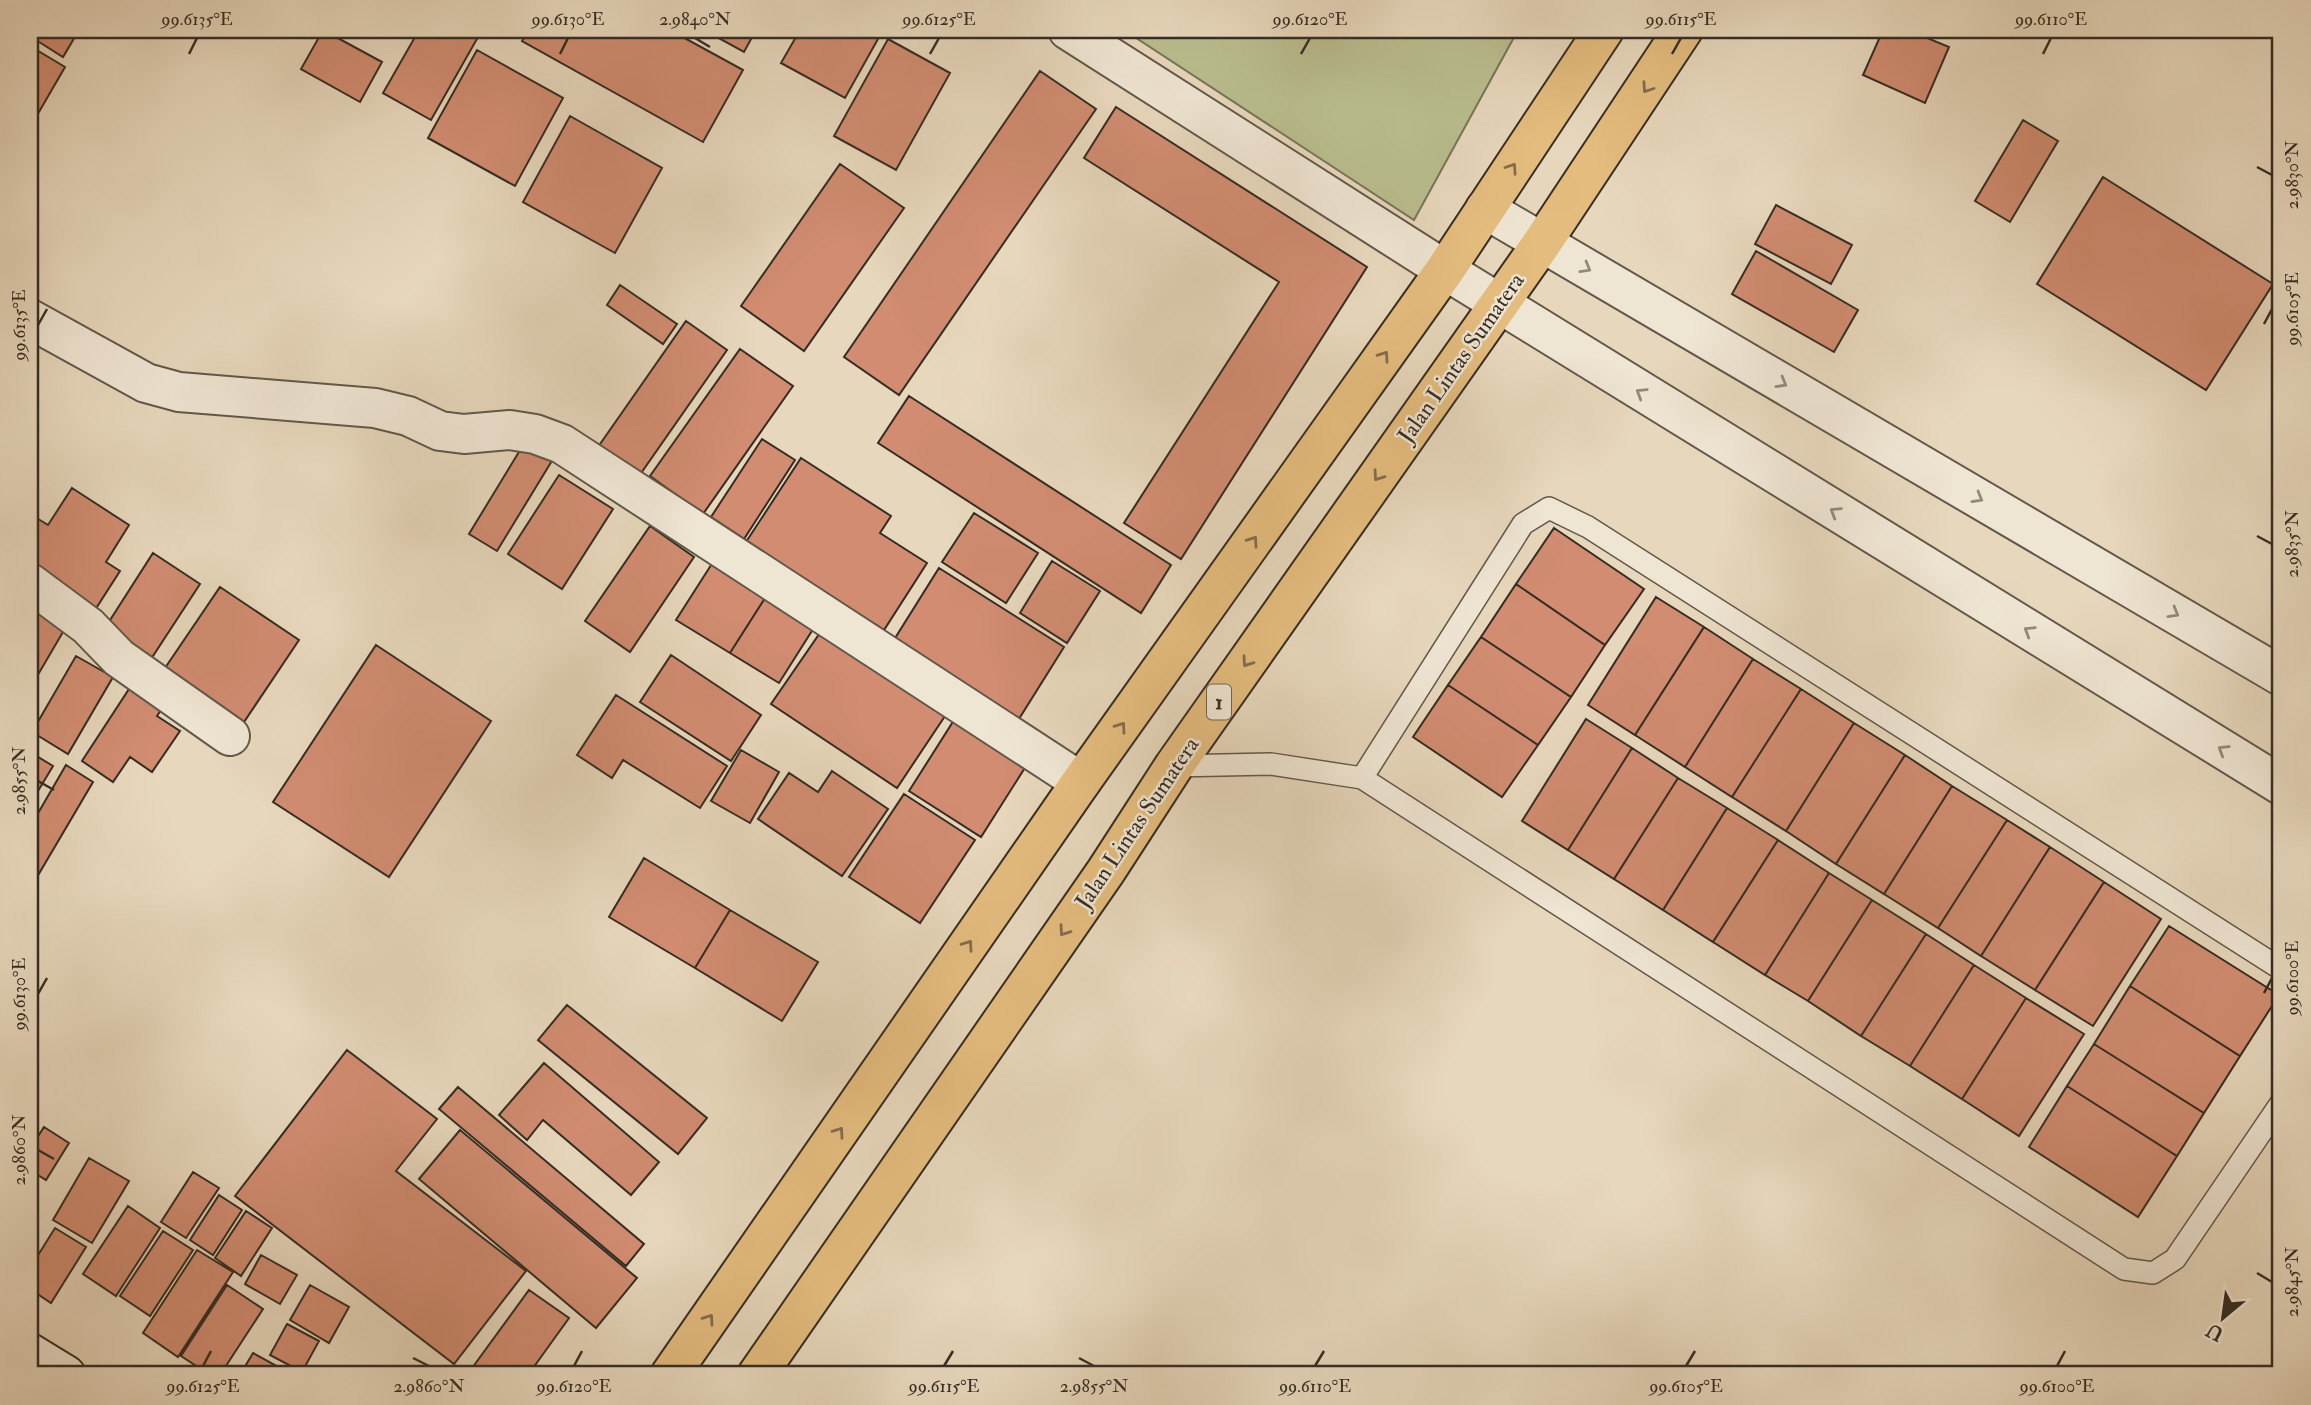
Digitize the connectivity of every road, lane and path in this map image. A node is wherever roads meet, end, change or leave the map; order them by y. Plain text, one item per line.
1 (1068, 30) edge
2 (1604, 30) edge
3 (1683, 30) edge
4 (1485, 208) junction
5 (1542, 243) junction
6 (1445, 270) junction
7 (1498, 305) junction
8 (30, 319) edge
9 (30, 583) edge
10 (2281, 676) edge
11 (230, 736) dead end
12 (1174, 766) junction
13 (1362, 778) junction
14 (1081, 782) junction
15 (2281, 785) edge
16 (2281, 969) edge
17 (2281, 1103) edge
18 (30, 1353) edge
19 (66, 1375) edge
20 (670, 1375) edge
21 (757, 1375) edge

1 - 6 street
4 -> 2 highway
3 -> 5 highway, Jalan Lintas Sumatera / 1
4 - 5 street
4 - 6 highway
5 - 7 highway, Jalan Lintas Sumatera / 1
5 -> 10 street
6 - 7 street
14 -> 6 highway
7 -> 12 highway, Jalan Lintas Sumatera / 1
15 -> 7 street
8 - 14 street
9 - 11 street
12 - 13 lane
12 -> 21 highway, Jalan Lintas Sumatera / 1
13 - 16 lane
13 - 17 lane
20 -> 14 highway
18 - 19 street

